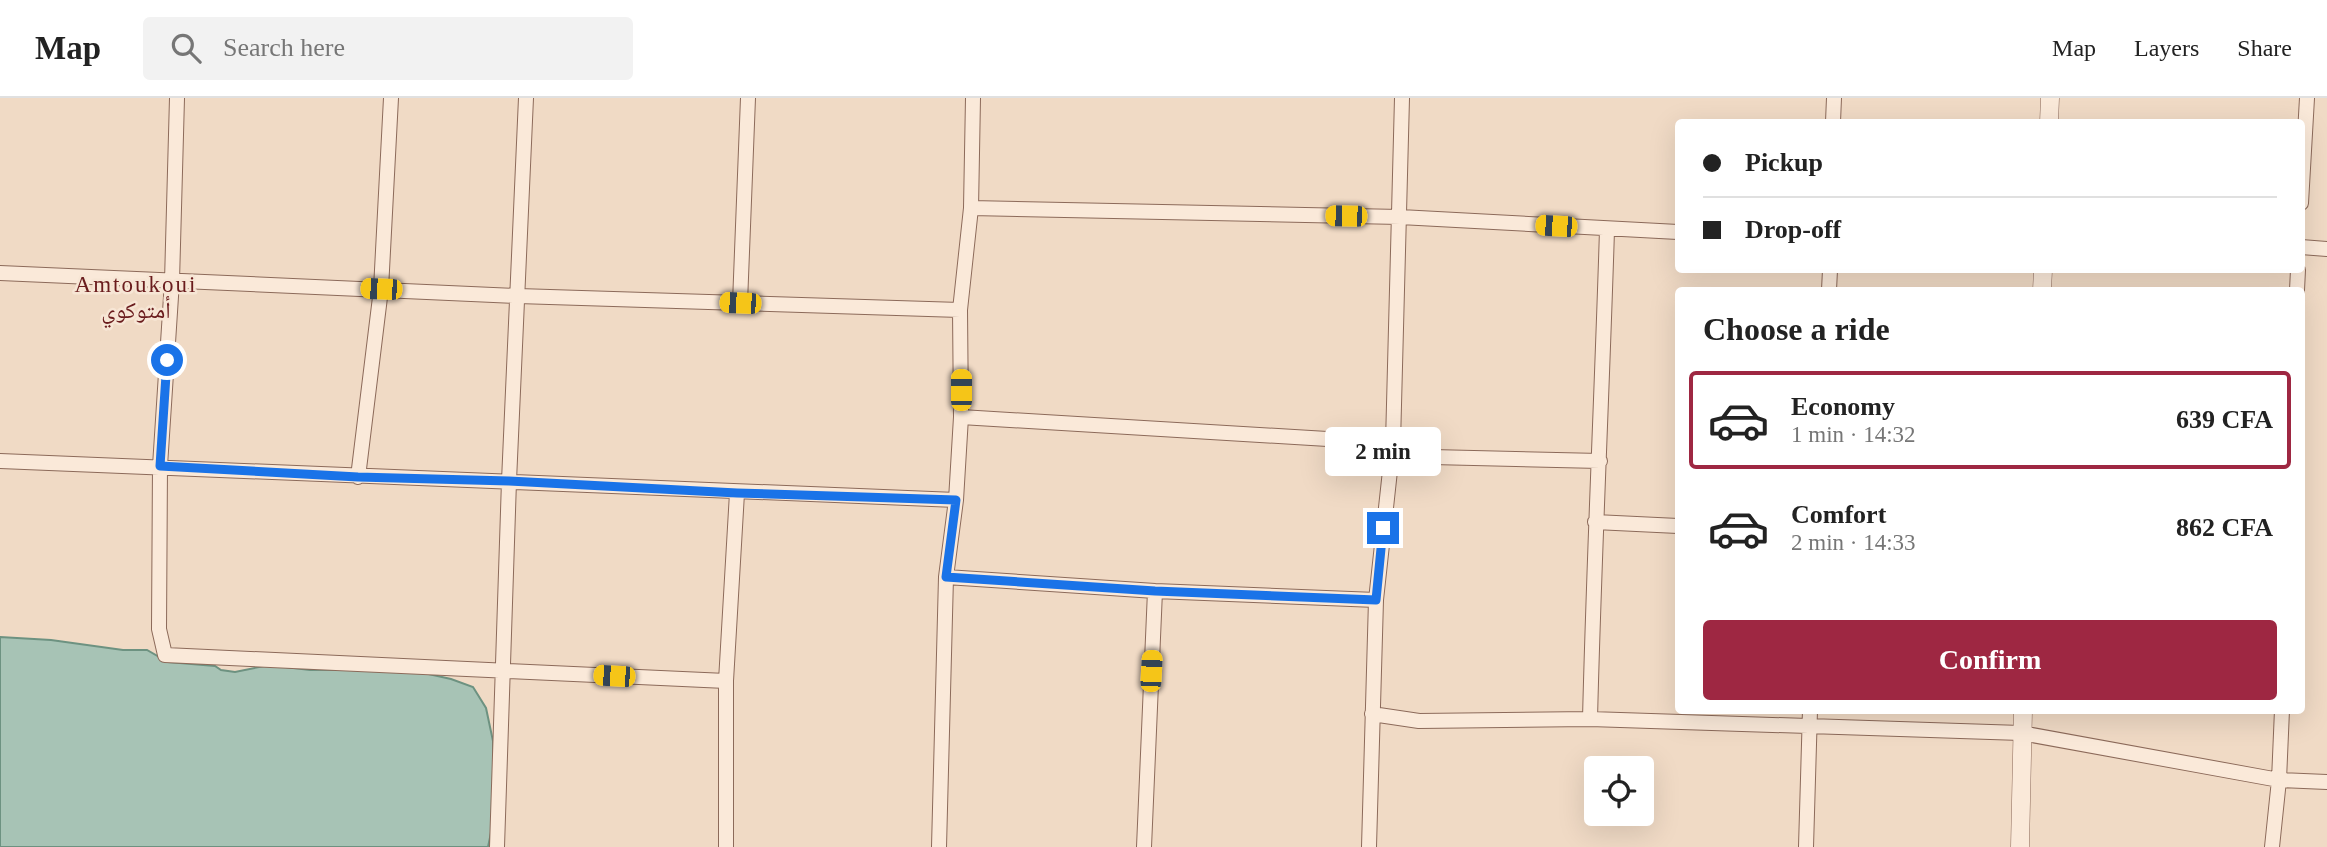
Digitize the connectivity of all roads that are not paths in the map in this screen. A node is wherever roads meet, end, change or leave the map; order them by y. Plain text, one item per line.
1 (177, 98) edge
2 (391, 98) edge
3 (526, 98) edge
4 (748, 98) edge
5 (973, 98) edge
6 (1402, 98) edge
7 (1834, 98) edge
8 (2050, 98) edge
9 (2307, 98) edge
10 (1833, 119) edge
11 (2049, 119) edge
12 (2305, 133) edge
13 (971, 208) junction
14 (1400, 217) junction
15 (1607, 230) junction
16 (1675, 232) edge
17 (2305, 247) edge
18 (2327, 248) edge
19 (0, 273) edge
20 (172, 281) junction
21 (381, 289) junction
22 (518, 296) junction
23 (740, 303) junction
24 (961, 310) junction
25 (961, 417) junction
26 (1391, 449) junction
27 (0, 461) edge
28 (1600, 461) junction
29 (160, 466) junction
30 (358, 477) junction
31 (509, 481) junction
32 (737, 493) junction
33 (956, 500) junction
34 (1595, 522) junction
35 (1675, 526) edge
36 (946, 577) junction
37 (1155, 591) junction
38 (1376, 600) junction
39 (502, 670) junction
40 (726, 681) junction
41 (1810, 714) edge
42 (2022, 714) edge
43 (2282, 714) edge
44 (1373, 715) junction
45 (1590, 719) junction
46 (1810, 726) junction
47 (2021, 733) junction
48 (2279, 780) junction
49 (2327, 782) edge
50 (497, 847) edge
51 (726, 847) edge
52 (939, 847) edge
53 (1144, 847) edge
54 (1369, 847) edge
55 (1806, 847) edge
56 (2020, 847) edge
57 (2272, 847) edge

1 - 20 street
2 - 21 street
3 - 22 street
4 - 23 street
5 - 13 street
6 - 14 street
7 - 10 street
8 - 11 street
9 - 12 street
13 - 14 street
13 - 24 street
14 - 15 street
14 - 26 street
15 - 16 street
15 - 28 street
17 - 18 street
19 - 20 street
20 - 21 street
20 - 29 street
21 - 22 street
21 - 30 street
22 - 23 street
22 - 31 street
23 - 24 street
24 - 25 street
25 - 26 street
25 - 33 street
26 - 28 street
26 - 38 street
27 - 29 street
28 - 34 street
29 - 30 street
29 - 39 street
30 - 31 street
31 - 32 street
31 - 39 street
32 - 33 street
32 - 40 street
33 - 36 street
34 - 35 street
34 - 45 street
36 - 37 street
36 - 52 street
37 - 38 street
37 - 53 street
38 - 44 street
39 - 40 street
39 - 50 street
40 - 51 street
41 - 46 street
42 - 47 street
43 - 48 street
44 - 45 street
44 - 54 street
45 - 46 street
46 - 47 street
46 - 55 street
47 - 48 street
47 - 56 street
48 - 49 street
48 - 57 street

